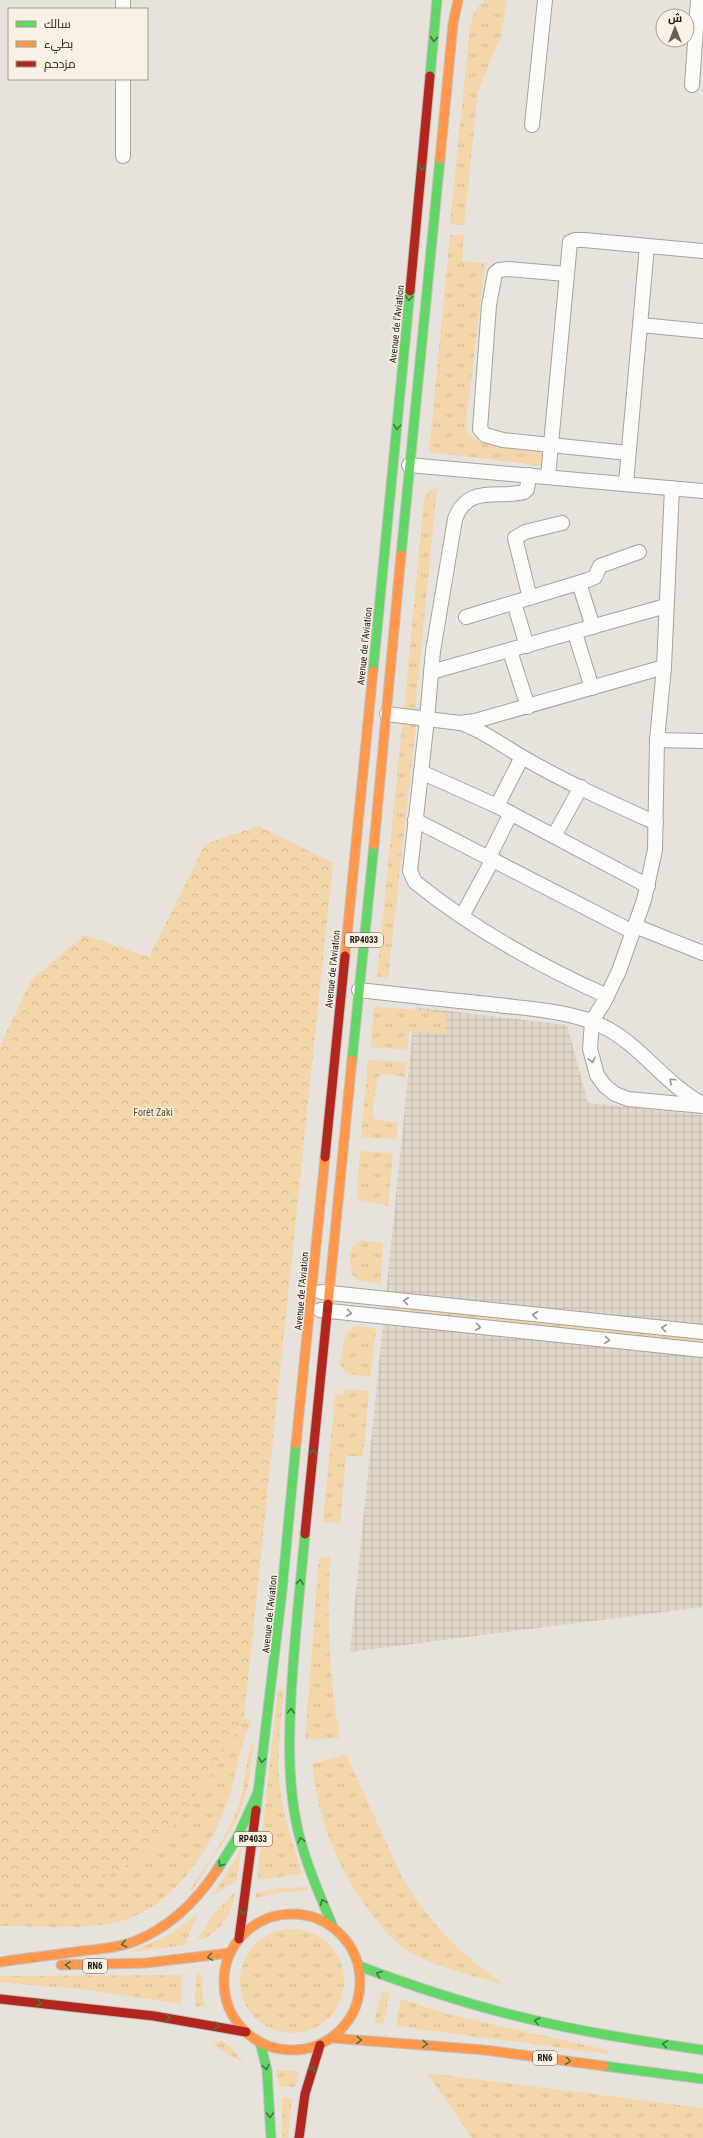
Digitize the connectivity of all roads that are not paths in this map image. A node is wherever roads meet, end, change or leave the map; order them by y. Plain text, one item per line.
1 (437, 0) edge
2 (458, 0) edge
3 (545, 0) edge
4 (698, 0) edge
5 (123, 80) edge
6 (692, 85) dead end
7 (532, 125) dead end
8 (123, 156) dead end
9 (647, 246) junction
10 (703, 251) edge
11 (566, 274) junction
12 (641, 324) junction
13 (703, 331) edge
14 (551, 445) junction
15 (628, 453) junction
16 (409, 465) junction
17 (529, 475) junction
18 (548, 476) junction
19 (626, 483) junction
20 (672, 488) junction
21 (703, 491) edge
22 (562, 523) dead end
23 (639, 552) dead end
24 (579, 583) junction
25 (530, 598) junction
26 (514, 603) junction
27 (666, 606) junction
28 (466, 617) dead end
29 (593, 627) junction
30 (575, 632) junction
31 (527, 646) junction
32 (510, 651) junction
33 (664, 667) junction
34 (431, 672) junction
35 (592, 688) junction
36 (528, 707) junction
37 (387, 714) junction
38 (427, 719) junction
39 (460, 723) junction
40 (657, 740) junction
41 (703, 741) edge
42 (522, 757) junction
43 (421, 772) junction
44 (581, 787) junction
45 (497, 806) junction
46 (511, 813) junction
47 (415, 820) junction
48 (656, 823) junction
49 (554, 836) junction
50 (491, 858) junction
51 (648, 886) junction
52 (462, 916) junction
53 (634, 929) junction
54 (703, 953) edge
55 (359, 990) junction
56 (607, 996) junction
57 (592, 1022) junction
58 (703, 1105) edge
59 (312, 1291) junction
60 (330, 1293) junction
61 (310, 1309) junction
62 (328, 1311) junction
63 (703, 1332) edge
64 (703, 1350) edge
65 (258, 1792) junction
66 (333, 1927) junction
67 (239, 1938) junction
68 (230, 1953) junction
69 (0, 1963) edge
70 (359, 1966) junction
71 (0, 1999) edge
72 (246, 2032) junction
73 (332, 2038) junction
74 (260, 2042) junction
75 (320, 2045) junction
76 (703, 2050) edge
77 (703, 2079) edge
78 (271, 2138) edge
79 (299, 2138) edge

1 -> 59 main road, Avenue de l'Aviation / RP4033
2 - 16 main road, RP4033
3 - 7 street
4 - 6 street
5 - 8 street
9 - 10 street
9 - 11 street
9 - 12 street
11 - 14 street
11 - 14 street
12 - 13 street
12 - 15 street
14 - 15 street
14 - 18 street
15 - 19 street
16 - 17 street
16 - 37 main road, RP4033
17 - 18 street
17 - 34 street
18 - 19 street
19 - 20 street
20 - 21 street
20 - 27 street
22 - 25 street
23 - 24 street
24 - 25 street
24 - 29 street
25 - 26 street
26 - 28 street
26 - 31 street
27 - 29 street
27 - 33 street
29 - 30 street
30 - 31 street
30 - 35 street
31 - 32 street
32 - 34 street
32 - 36 street
33 - 35 street
33 - 40 street
34 - 38 street
35 - 36 street
36 - 39 street
37 - 38 street
37 - 55 main road, RP4033
38 - 39 street
38 - 43 street
39 - 42 street
40 - 41 street
40 - 48 street
42 - 44 street
42 - 45 street
43 - 45 street
43 - 47 street
44 - 48 street
44 - 49 street
45 - 46 street
46 - 49 street
46 - 50 street
47 - 50 street
47 - 52 street
48 - 51 street
49 - 51 street
50 - 52 street
50 - 53 street
51 - 53 street
52 - 56 street
53 - 54 street
53 - 56 street
55 - 57 street
55 - 60 main road, RP4033
56 - 57 street
58 -> 57 street
57 -> 58 street
59 - 60 street
59 - 61 main road, Avenue de l'Aviation / RP4033
60 - 62 main road, RP4033
63 -> 60 street
61 - 62 street
61 -> 65 main road, Avenue de l'Aviation / RP4033
62 -> 64 street
66 -> 62 main road, RP4033
65 -> 67 main road, Avenue de l'Aviation / RP4033
65 -> 69 main road
66 - 67 main road
66 - 70 main road
67 - 68 main road
68 -> 69 main road, RN6
68 - 72 main road
70 - 73 main road
76 -> 70 main road
71 -> 72 main road
72 - 74 main road
73 - 75 main road
73 -> 77 main road, RN6
74 - 75 main road
74 -> 78 main road
79 -> 75 main road

